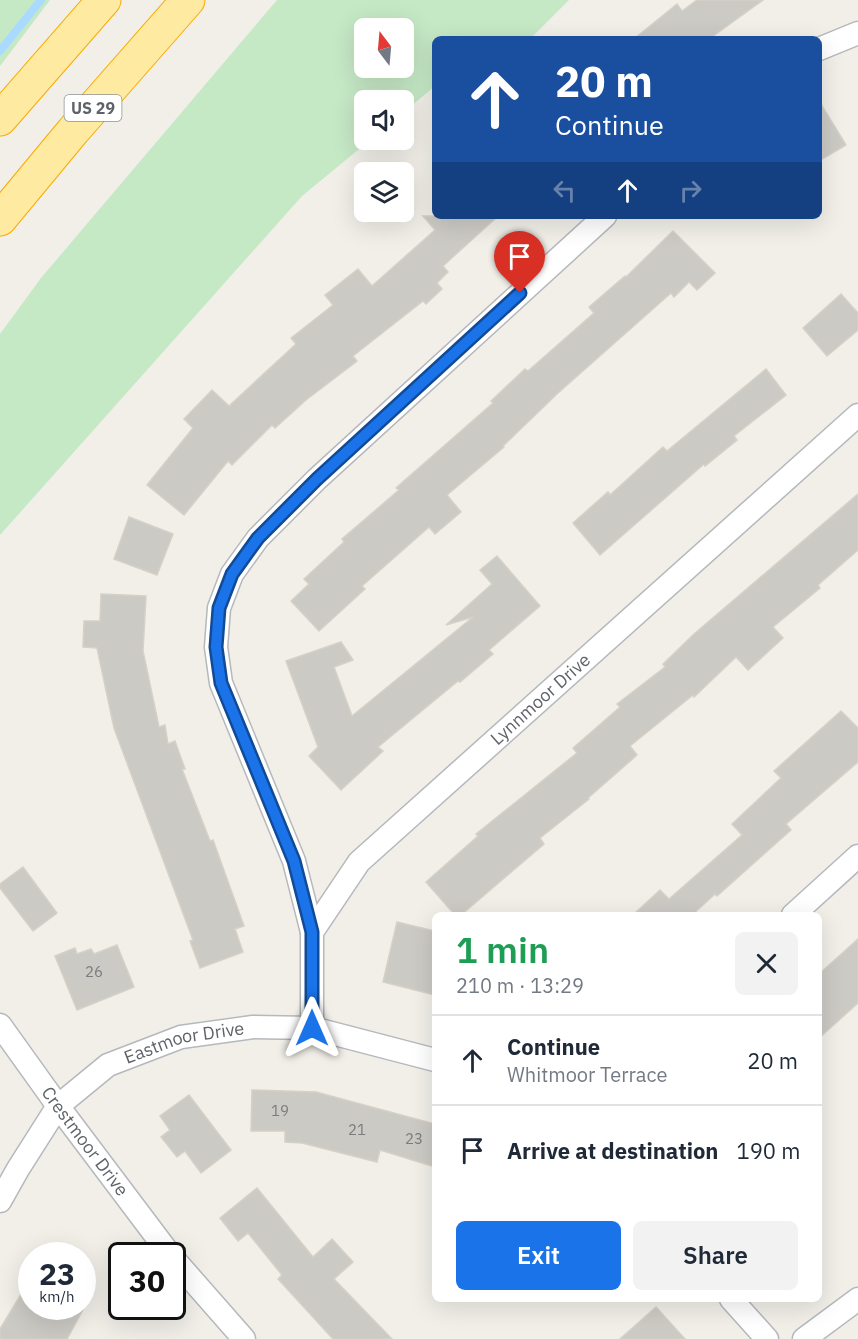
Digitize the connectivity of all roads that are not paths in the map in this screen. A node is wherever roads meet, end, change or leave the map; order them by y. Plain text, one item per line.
1 (104, 0) edge
2 (188, 0) edge
3 (858, 33) edge
4 (822, 49) edge
5 (0, 119) edge
6 (0, 219) edge
7 (602, 219) edge
8 (858, 415) edge
9 (858, 856) edge
10 (795, 912) edge
11 (312, 932) junction
12 (0, 1025) edge
13 (312, 1028) junction
14 (432, 1059) edge
15 (58, 1106) junction
16 (0, 1202) edge
17 (161, 1242) edge
18 (186, 1272) edge
19 (858, 1299) edge
20 (734, 1302) edge
21 (244, 1339) edge
22 (767, 1339) edge
23 (804, 1339) edge

1 - 5 highway
2 - 6 highway, US 29
3 - 4 street
7 - 11 street
8 - 11 street, Lynnmoor Drive
9 - 10 street
11 - 13 street
12 - 15 street, Crestmoor Drive
13 - 14 street, Eastmoor Drive
13 - 15 street, Eastmoor Drive
15 - 16 street, Eastmoor Drive
15 - 17 street, Crestmoor Drive
18 - 21 street, Crestmoor Drive
19 - 23 street
20 - 22 street

